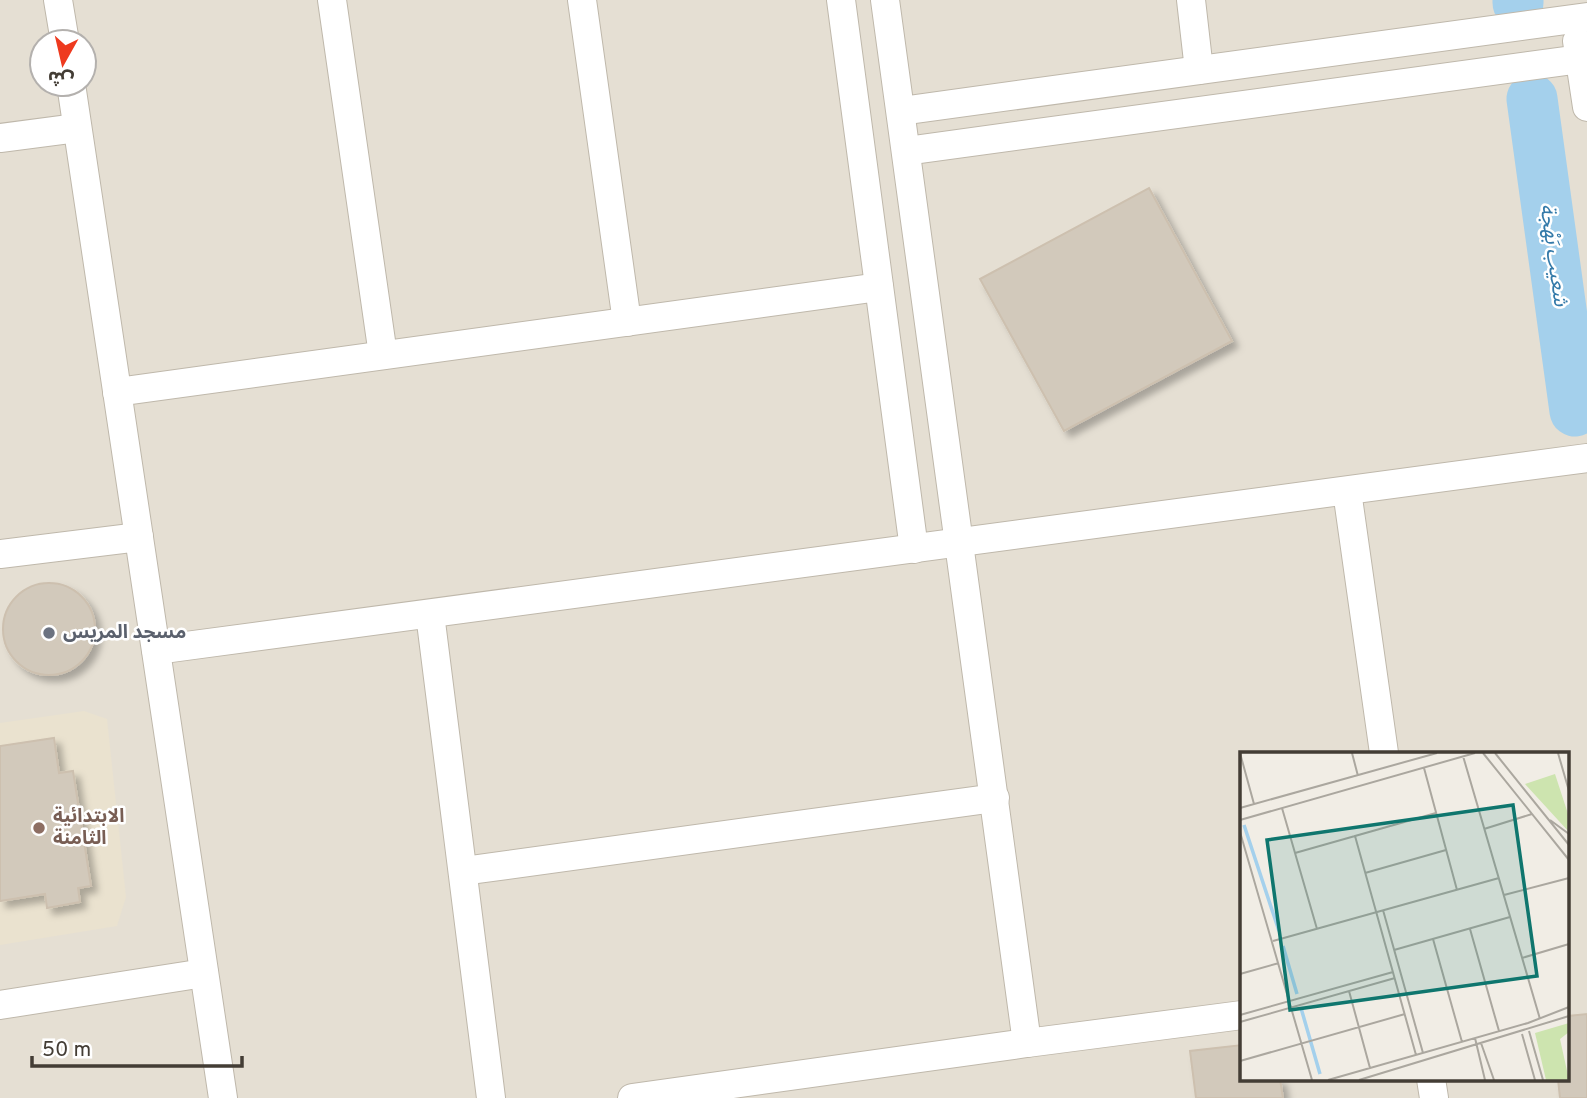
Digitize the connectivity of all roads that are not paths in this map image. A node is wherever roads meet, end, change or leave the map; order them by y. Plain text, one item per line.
1 (58, 0) edge
2 (332, 0) edge
3 (582, 0) edge
4 (841, 0) edge
5 (885, 0) edge
6 (1191, 0) edge
7 (1578, 12) edge
8 (63, 28) edge
9 (1583, 58) edge
10 (1199, 70) junction
11 (73, 98) edge
12 (1587, 107) edge
13 (901, 111) junction
14 (78, 128) junction
15 (0, 138) edge
16 (906, 151) junction
17 (879, 287) junction
18 (627, 322) junction
19 (383, 355) junction
20 (117, 392) junction
21 (1587, 458) edge
22 (1347, 491) junction
23 (139, 537) junction
24 (960, 543) junction
25 (914, 549) junction
26 (0, 554) edge
27 (430, 614) junction
28 (156, 650) junction
29 (1384, 752) edge
30 (996, 798) junction
31 (463, 871) junction
32 (204, 973) junction
33 (0, 1005) edge
34 (1240, 1015) edge
35 (1027, 1043) junction
36 (1431, 1080) edge
37 (223, 1098) edge
38 (491, 1098) edge
39 (632, 1098) edge
40 (1434, 1098) edge

1 - 8 street
2 - 19 street
3 - 18 street
4 - 17 street
5 - 13 street
6 - 10 street
7 - 9 street
7 - 10 street
9 - 12 street
9 - 16 street
10 - 13 street
11 - 14 street
13 - 16 street
14 - 15 street
14 - 20 street
16 - 24 street
17 - 18 street
17 - 25 street
18 - 19 street
19 - 20 street
20 - 23 street
21 - 22 street
22 - 24 street
22 - 29 street
23 - 26 street
23 - 28 street
24 - 25 street
24 - 30 street
25 - 27 street
27 - 28 street
27 - 31 street
28 - 32 street
30 - 31 street
30 - 35 street
31 - 38 street
32 - 33 street
32 - 37 street
34 - 35 street
35 - 39 street
36 - 40 street

